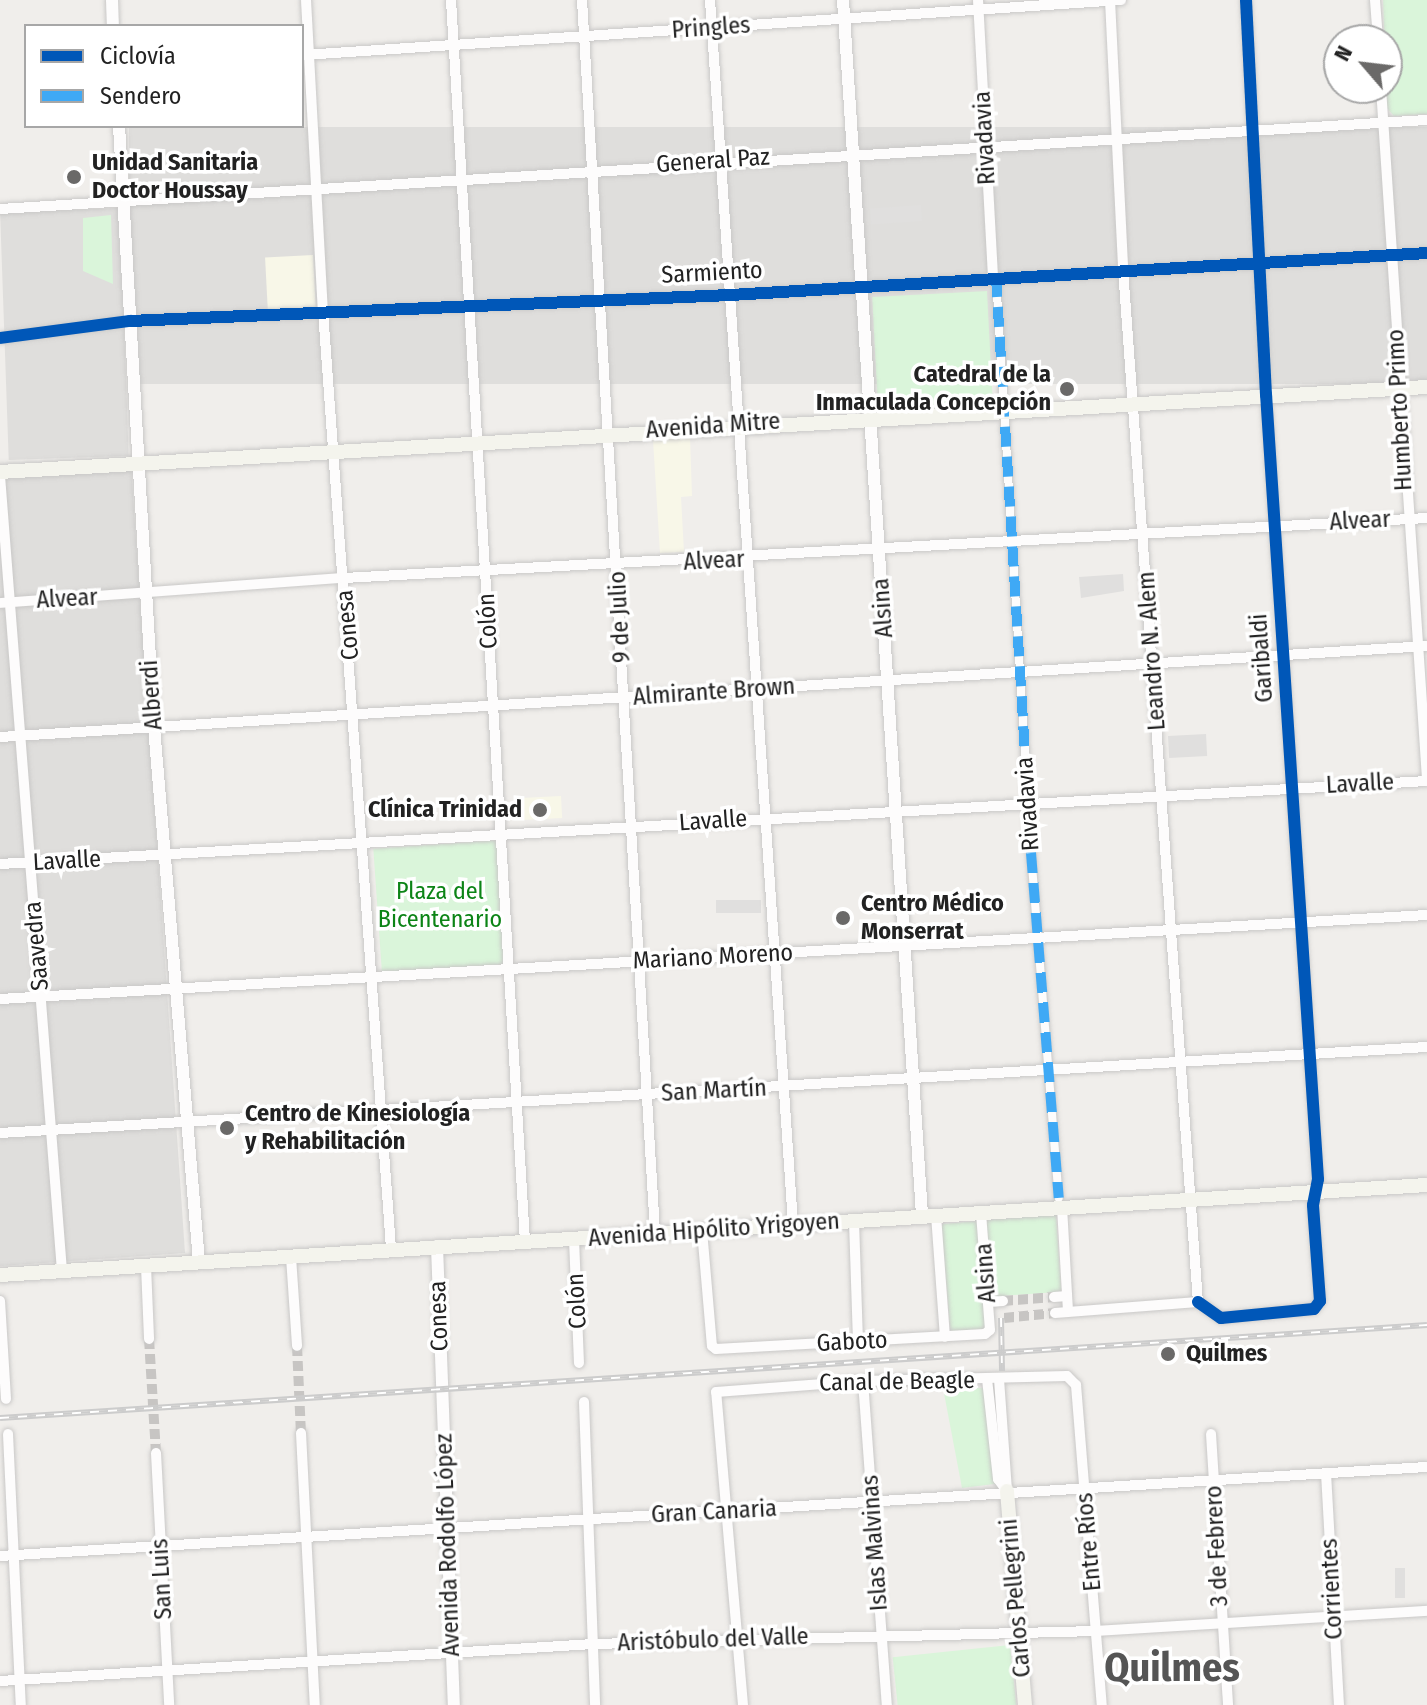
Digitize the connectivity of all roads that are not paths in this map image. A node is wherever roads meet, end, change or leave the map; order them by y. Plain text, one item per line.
1 (112, 0) edge
2 (306, 0) edge
3 (451, 0) edge
4 (582, 0) edge
5 (710, 0) edge
6 (843, 0) edge
7 (1110, 0) edge
8 (1121, 0) edge
9 (1246, 0) edge
10 (1375, 0) edge
11 (978, 4) edge
12 (844, 18) junction
13 (113, 24) edge
14 (1377, 24) edge
15 (712, 28) junction
16 (584, 37) junction
17 (453, 46) junction
18 (306, 54) edge
19 (1382, 104) edge
20 (1427, 120) edge
21 (1384, 122) junction
22 (1252, 127) junction
23 (119, 128) edge
24 (1117, 136) junction
25 (985, 144) junction
26 (852, 153) junction
27 (720, 160) junction
28 (593, 170) junction
29 (463, 179) junction
30 (316, 186) junction
31 (124, 200) junction
32 (0, 209) edge
33 (1427, 253) edge
34 (1390, 255) junction
35 (1259, 261) junction
36 (1123, 269) junction
37 (995, 277) junction
38 (861, 288) junction
39 (731, 295) junction
40 (600, 300) junction
41 (471, 304) junction
42 (323, 311) junction
43 (130, 321) junction
44 (0, 338) edge
45 (1427, 387) edge
46 (1399, 388) junction
47 (1266, 395) junction
48 (1133, 402) junction
49 (1005, 409) junction
50 (870, 416) junction
51 (738, 424) junction
52 (609, 433) junction
53 (477, 441) junction
54 (334, 449) junction
55 (136, 462) junction
56 (0, 474) edge
57 (1427, 518) edge
58 (1406, 519) junction
59 (1276, 525) junction
60 (1145, 536) junction
61 (1012, 542) junction
62 (878, 549) junction
63 (748, 559) junction
64 (617, 565) junction
65 (485, 572) junction
66 (344, 578) junction
67 (145, 594) junction
68 (5, 603) edge
69 (1422, 646) edge
70 (1284, 655) junction
71 (1151, 662) junction
72 (1019, 673) junction
73 (888, 681) junction
74 (757, 689) junction
75 (625, 698) junction
76 (493, 705) junction
77 (355, 717) junction
78 (154, 727) junction
79 (20, 735) junction
80 (0, 737) edge
81 (1427, 780) edge
82 (1293, 788) junction
83 (1162, 798) junction
84 (1028, 805) junction
85 (897, 811) junction
86 (766, 818) junction
87 (632, 826) junction
88 (501, 834) junction
89 (364, 843) junction
90 (164, 856) junction
91 (30, 862) junction
92 (0, 864) edge
93 (1427, 915) edge
94 (1302, 923) junction
95 (1170, 931) junction
96 (1040, 940) junction
97 (906, 945) junction
98 (775, 954) junction
99 (640, 961) junction
100 (510, 969) junction
101 (372, 979) junction
102 (176, 988) junction
103 (41, 997) junction
104 (0, 999) edge
105 (1427, 1047) edge
106 (1311, 1055) junction
107 (1180, 1061) junction
108 (1050, 1071) junction
109 (913, 1077) junction
110 (783, 1087) junction
111 (648, 1094) junction
112 (518, 1103) junction
113 (381, 1111) junction
114 (186, 1120) junction
115 (51, 1130) junction
116 (0, 1133) edge
117 (1427, 1185) edge
118 (1316, 1190) junction
119 (1192, 1197) junction
120 (1060, 1202) junction
121 (981, 1212) junction
122 (929, 1215) junction
123 (854, 1221) junction
124 (793, 1225) junction
125 (702, 1230) junction
126 (655, 1234) junction
127 (574, 1239) junction
128 (525, 1242) junction
129 (437, 1246) junction
130 (391, 1249) junction
131 (291, 1257) junction
132 (199, 1262) junction
133 (146, 1266) junction
134 (62, 1271) junction
135 (0, 1275) edge
136 (1067, 1296) junction
137 (1054, 1297) tunnel mouth
138 (0, 1301) edge
139 (1003, 1301) tunnel mouth
140 (989, 1302) junction
141 (1198, 1302) junction
142 (1068, 1310) junction
143 (1055, 1313) tunnel mouth
144 (1004, 1318) tunnel mouth
145 (989, 1319) junction
146 (988, 1333) joint
147 (945, 1337) junction
148 (149, 1339) tunnel mouth
149 (858, 1341) junction
150 (297, 1346) tunnel mouth
151 (579, 1363) dead end
152 (987, 1379) junction
153 (999, 1379) junction
154 (1075, 1380) joint
155 (863, 1381) junction
156 (441, 1385) joint
157 (6, 1399) dead end
158 (584, 1402) dead end
159 (301, 1433) tunnel mouth
160 (8, 1434) dead end
161 (1211, 1434) dead end
162 (156, 1453) tunnel mouth
163 (1427, 1467) edge
164 (1326, 1473) junction
165 (1213, 1482) junction
166 (1084, 1488) junction
167 (1007, 1491) junction
168 (873, 1503) junction
169 (723, 1512) junction
170 (590, 1520) junction
171 (447, 1528) junction
172 (307, 1537) junction
173 (160, 1549) junction
174 (13, 1555) junction
175 (0, 1556) edge
176 (1427, 1611) edge
177 (1334, 1616) junction
178 (1221, 1623) junction
179 (1096, 1631) junction
180 (1019, 1633) junction
181 (881, 1635) junction
182 (736, 1638) junction
183 (593, 1644) junction
184 (452, 1653) junction
185 (313, 1661) junction
186 (168, 1670) junction
187 (19, 1680) junction
188 (0, 1681) edge
189 (21, 1705) edge
190 (169, 1705) edge
191 (315, 1705) edge
192 (454, 1705) edge
193 (595, 1705) edge
194 (743, 1705) edge
195 (887, 1705) edge
196 (1025, 1705) edge
197 (1102, 1705) edge
198 (1228, 1705) edge
199 (1339, 1705) edge

1 - 13 street
2 - 18 street, Conesa
3 - 17 street, Colón
4 - 16 street, 9 de Julio
5 - 15 street
6 - 12 street, Alsina
7 - 8 street, Pringles
7 - 11 street, Pringles
7 - 24 street, Leandro N. Alem
9 - 22 street, Garibaldi
10 - 14 street
11 - 12 street, Pringles
11 - 25 street, Rivadavia
12 - 15 street, Pringles
12 - 26 street, Alsina
15 - 16 street, Pringles
15 - 27 street
16 - 17 street, Pringles
16 - 28 street, 9 de Julio
17 - 18 street, Pringles
17 - 29 street, Colón
18 - 30 street, Conesa
19 - 21 street, Humberto Primo
20 - 21 street, General Paz
21 - 22 street, General Paz
21 - 34 street, Humberto Primo
22 - 24 street, General Paz
22 - 35 street, Garibaldi
23 - 31 street, Alberdi
24 - 25 street, General Paz
24 - 36 street, Leandro N. Alem
25 - 26 street, General Paz
25 - 37 street, Rivadavia
26 - 27 street, General Paz
26 - 38 street, Alsina
27 - 28 street, General Paz
27 - 39 street
28 - 29 street, General Paz
28 - 40 street, 9 de Julio
29 - 30 street, General Paz
29 - 41 street, Colón
30 - 31 street, General Paz
30 - 42 street, Conesa
31 - 32 street, General Paz
31 - 43 street, Alberdi
33 - 34 street, Sarmiento
34 - 35 street, Sarmiento
34 - 46 street, Humberto Primo
35 - 36 street, Sarmiento
35 - 47 street, Garibaldi
36 - 37 street, Sarmiento
36 - 48 street, Leandro N. Alem
37 - 38 street, Sarmiento
37 - 49 street, Rivadavia
38 - 39 street, Sarmiento
38 - 50 street, Alsina
39 - 40 street, Sarmiento
39 - 51 street
40 - 41 street, Sarmiento
40 - 52 street, 9 de Julio
41 - 42 street, Sarmiento
41 - 53 street, Colón
42 - 43 street, Sarmiento
42 - 54 street, Conesa
43 - 44 street, Sarmiento
43 - 55 street, Alberdi
45 - 46 main road, Avenida Mitre
46 - 47 main road, Avenida Mitre
46 - 58 street, Humberto Primo
47 - 48 main road, Avenida Mitre
47 - 59 street, Garibaldi
48 - 49 main road, Avenida Mitre
48 - 60 street, Leandro N. Alem
49 - 50 main road, Avenida Mitre
49 - 61 street, Rivadavia
50 - 51 main road, Avenida Mitre
50 - 62 street, Alsina
51 - 52 main road, Avenida Mitre
51 - 63 street
52 - 53 main road, Avenida Mitre
52 - 64 street, 9 de Julio
53 - 54 main road, Avenida Mitre
53 - 65 street, Colón
54 - 55 main road, Avenida Mitre
54 - 66 street, Conesa
55 - 56 main road, Avenida Mitre
55 - 67 street, Alberdi
56 - 68 street, Saavedra
57 - 58 street, Alvear
58 - 59 street, Alvear
58 - 69 street, Humberto Primo
59 - 60 street, Alvear
59 - 70 street, Garibaldi
60 - 61 street, Alvear
60 - 71 street, Leandro N. Alem
61 - 62 street, Alvear
61 - 72 street, Rivadavia
62 - 63 street, Alvear
62 - 73 street, Alsina
63 - 64 street, Alvear
63 - 74 street
64 - 65 street, Alvear
64 - 75 street, 9 de Julio
65 - 66 street, Alvear
65 - 76 street, Colón
66 - 67 street, Alvear
66 - 77 street, Conesa
67 - 68 street, Alvear
67 - 78 street, Alberdi
68 - 79 street, Saavedra
69 - 70 street, Almirante Brown
69 - 81 street, Humberto Primo
70 - 71 street, Almirante Brown
70 - 82 street, Garibaldi
71 - 72 street, Almirante Brown
71 - 83 street, Leandro N. Alem
72 - 73 street, Almirante Brown
72 - 84 street, Rivadavia
73 - 74 street, Almirante Brown
73 - 85 street, Alsina
74 - 75 street, Almirante Brown
74 - 86 street
75 - 76 street, Almirante Brown
75 - 87 street, 9 de Julio
76 - 77 street, Almirante Brown
76 - 88 street, Colón
77 - 78 street, Almirante Brown
77 - 89 street, Conesa
78 - 79 street, Almirante Brown
78 - 90 street, Alberdi
79 - 80 street, Almirante Brown
79 - 91 street, Saavedra
81 - 82 street, Lavalle
82 - 83 street, Lavalle
82 - 94 street, Garibaldi
83 - 84 street, Lavalle
83 - 95 street, Leandro N. Alem
84 - 85 street, Lavalle
84 - 96 street, Rivadavia
85 - 86 street, Lavalle
85 - 97 street, Alsina
86 - 87 street, Lavalle
86 - 98 street
87 - 88 street, Lavalle
87 - 99 street, 9 de Julio
88 - 89 street, Lavalle
88 - 100 street, Colón
89 - 90 street, Lavalle
89 - 101 street, Conesa
90 - 91 street, Lavalle
90 - 102 street, Alberdi
91 - 92 street, Lavalle
91 - 103 street, Saavedra
93 - 94 street, Mariano Moreno
94 - 95 street, Mariano Moreno
94 - 106 street, Garibaldi
95 - 96 street, Mariano Moreno
95 - 107 street, Leandro N. Alem
96 - 97 street, Mariano Moreno
96 - 108 street, Rivadavia
97 - 98 street, Mariano Moreno
97 - 109 street, Alsina
98 - 99 street, Mariano Moreno
98 - 110 street
99 - 100 street, Mariano Moreno
99 - 111 street, 9 de Julio
100 - 101 street, Mariano Moreno
100 - 112 street, Colón
101 - 102 street, Mariano Moreno
101 - 113 street, Conesa
102 - 103 street, Mariano Moreno
102 - 114 street, Alberdi
103 - 104 street, Mariano Moreno
103 - 115 street, Saavedra
105 - 106 street, San Martín
106 - 107 street, San Martín
106 - 118 street, Garibaldi
107 - 108 street, San Martín
107 - 119 street, Leandro N. Alem
108 - 109 street, San Martín
108 - 120 street, Rivadavia
109 - 110 street, San Martín
109 - 122 street, Alsina
110 - 111 street, San Martín
110 - 124 street
111 - 112 street, San Martín
111 - 126 street, 9 de Julio
112 - 113 street, San Martín
112 - 128 street, Colón
113 - 114 street, San Martín
113 - 130 street, Conesa
114 - 115 street, San Martín
114 - 132 street, Alberdi
115 - 116 street, San Martín
115 - 134 street, Saavedra
117 - 118 main road, Avenida Hipólito Yrigoyen
118 - 119 main road, Avenida Hipólito Yrigoyen
118 - 141 street, Garibaldi
119 - 120 main road, Avenida Hipólito Yrigoyen
119 - 141 street, Leandro N. Alem
120 - 121 main road, Avenida Hipólito Yrigoyen
120 - 136 street, Rivadavia
121 - 122 main road, Avenida Hipólito Yrigoyen
121 - 140 street, Alsina
122 - 123 main road, Avenida Hipólito Yrigoyen
122 - 147 street
123 - 124 main road, Avenida Hipólito Yrigoyen
123 - 149 street
124 - 125 main road, Avenida Hipólito Yrigoyen
125 - 126 main road, Avenida Hipólito Yrigoyen
125 - 149 street, Gaboto
126 - 127 main road, Avenida Hipólito Yrigoyen
127 - 128 main road, Avenida Hipólito Yrigoyen
127 - 151 street, Colón
128 - 129 main road, Avenida Hipólito Yrigoyen
129 - 130 main road, Avenida Hipólito Yrigoyen
129 - 156 street, Conesa
130 - 131 main road, Avenida Hipólito Yrigoyen
131 - 132 main road, Avenida Hipólito Yrigoyen
131 - 150 street
132 - 133 main road, Avenida Hipólito Yrigoyen
133 - 134 main road, Avenida Hipólito Yrigoyen
133 - 148 street
134 - 135 main road, Avenida Hipólito Yrigoyen
136 - 137 street
136 - 142 street, Rivadavia
138 - 157 street
139 - 140 street
140 - 145 street, Alsina
141 - 142 street
142 - 143 street
144 - 145 street
145 - 146 street, Alsina
146 - 147 street, Gaboto
147 - 149 street, Gaboto
152 - 153 street, Canal de Beagle
152 - 155 street, Canal de Beagle
152 - 167 street, Carlos Pellegrini
153 - 154 street, Canal de Beagle
153 - 167 street, Carlos Pellegrini
154 - 166 street, Entre Ríos
155 - 168 street, Islas Malvinas
155 - 169 street, Canal de Beagle
156 - 171 street, Avenida Rodolfo López
158 - 170 street
159 - 172 street
160 - 174 street
161 - 165 street, 3 de Febrero
162 - 173 street, San Luis
163 - 164 street, Gran Canaria
164 - 165 street, Gran Canaria
164 - 177 street, Corrientes
165 - 166 street, Gran Canaria
165 - 178 street, 3 de Febrero
166 - 167 street, Gran Canaria
166 - 179 street, Entre Ríos
167 - 168 street, Gran Canaria
167 - 180 main road, Carlos Pellegrini
168 - 169 street, Gran Canaria
168 - 181 street, Islas Malvinas
169 - 170 street, Gran Canaria
169 - 182 street
170 - 171 street, Gran Canaria
170 - 183 street
171 - 172 street, Gran Canaria
171 - 184 street, Avenida Rodolfo López
172 - 173 street, Gran Canaria
172 - 185 street
173 - 174 street, Gran Canaria
173 - 186 street, San Luis
174 - 175 street, Gran Canaria
174 - 187 street
176 - 177 street, Aristóbulo del Valle
177 - 178 street, Aristóbulo del Valle
177 - 199 street, Corrientes
178 - 179 street, Aristóbulo del Valle
178 - 198 street, 3 de Febrero
179 - 180 street, Aristóbulo del Valle
179 - 197 street, Entre Ríos
180 - 181 street, Aristóbulo del Valle
180 - 196 main road, Carlos Pellegrini
181 - 182 street, Aristóbulo del Valle
181 - 195 street, Islas Malvinas
182 - 183 street, Aristóbulo del Valle
182 - 194 street
183 - 184 street, Aristóbulo del Valle
183 - 193 street
184 - 185 street, Aristóbulo del Valle
184 - 192 street, Avenida Rodolfo López
185 - 186 street, Aristóbulo del Valle
185 - 191 street
186 - 187 street, Aristóbulo del Valle
186 - 190 street, San Luis
187 - 188 street, Aristóbulo del Valle
187 - 189 street

